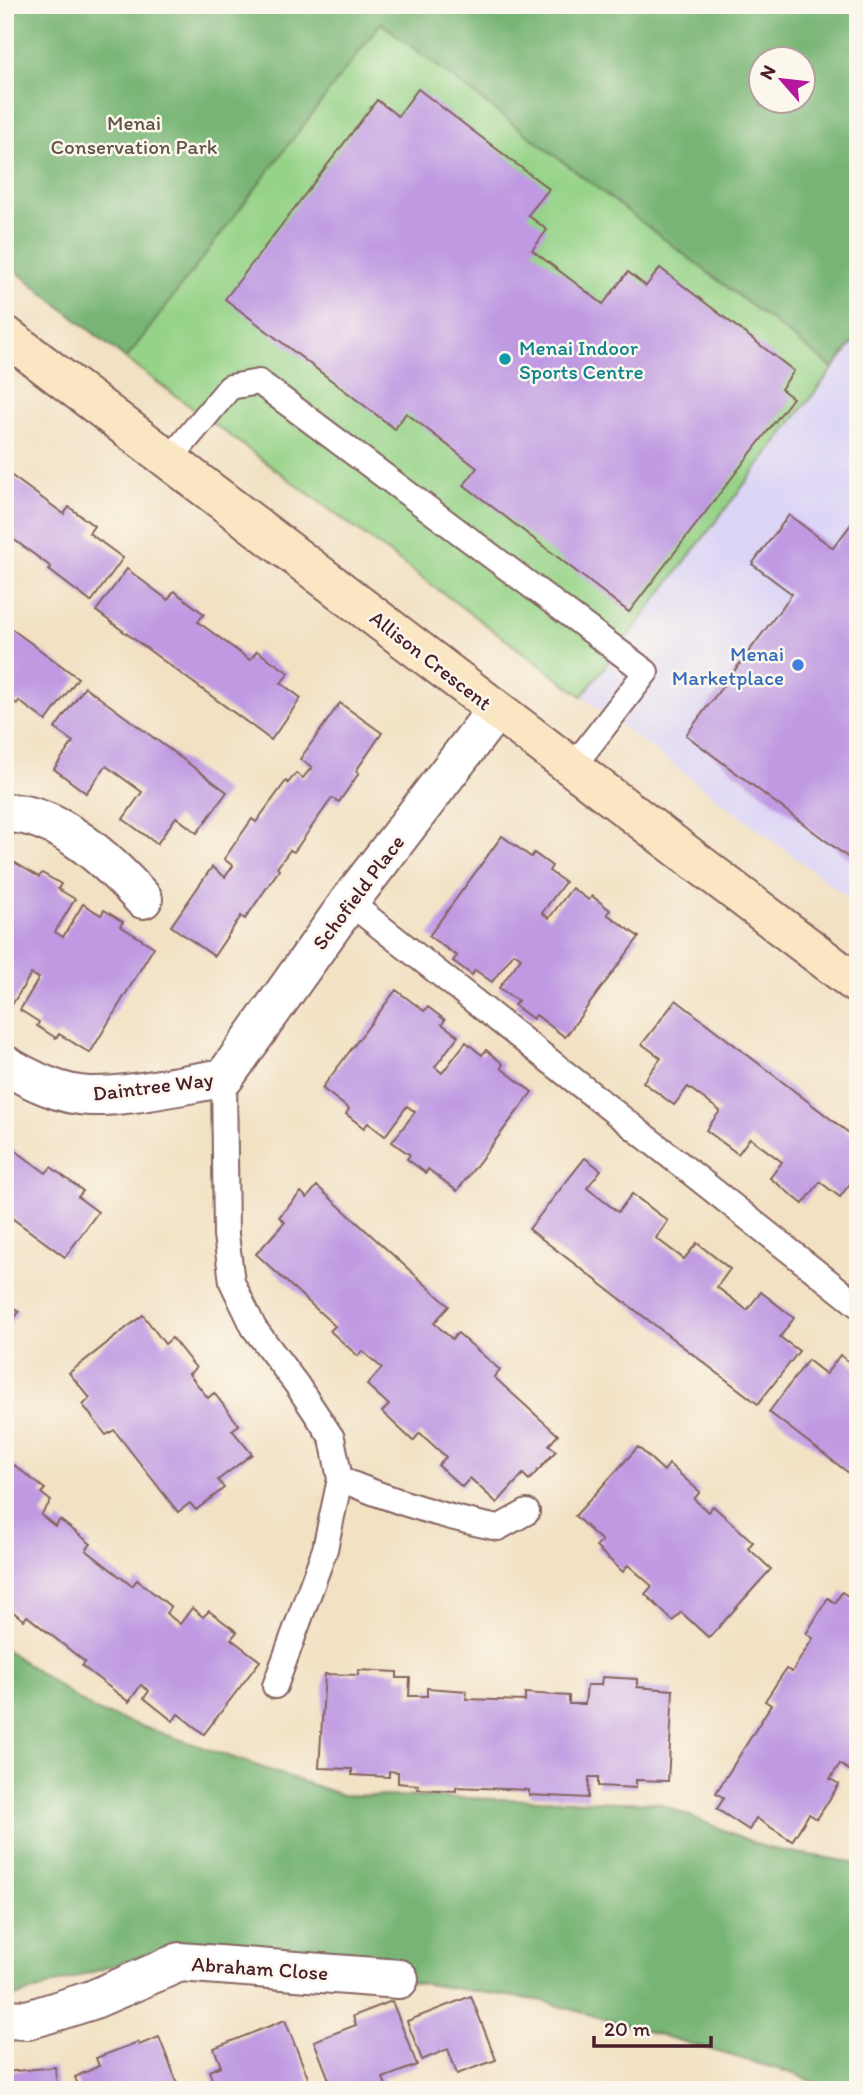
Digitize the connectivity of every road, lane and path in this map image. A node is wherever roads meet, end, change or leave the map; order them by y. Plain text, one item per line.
1 (5, 335) edge
2 (169, 460) junction
3 (496, 710) junction
4 (572, 768) junction
5 (5, 813) edge
6 (143, 899) dead end
7 (349, 902) junction
8 (858, 985) edge
9 (5, 1065) edge
10 (224, 1078) junction
11 (858, 1305) edge
12 (340, 1479) junction
13 (527, 1512) dead end
14 (275, 1686) dead end
15 (399, 1979) dead end
16 (5, 2019) edge

1 - 2 street, Allison Crescent
2 - 3 street, Allison Crescent
2 - 4 lane
3 - 4 street, Allison Crescent
3 - 7 street, Schofield Place
4 - 8 street, Allison Crescent
5 - 6 street
7 - 10 street, Schofield Place
7 - 11 lane
9 - 10 street, Daintree Way
10 - 12 lane
12 - 13 lane
12 - 14 lane
15 - 16 street, Abraham Close

